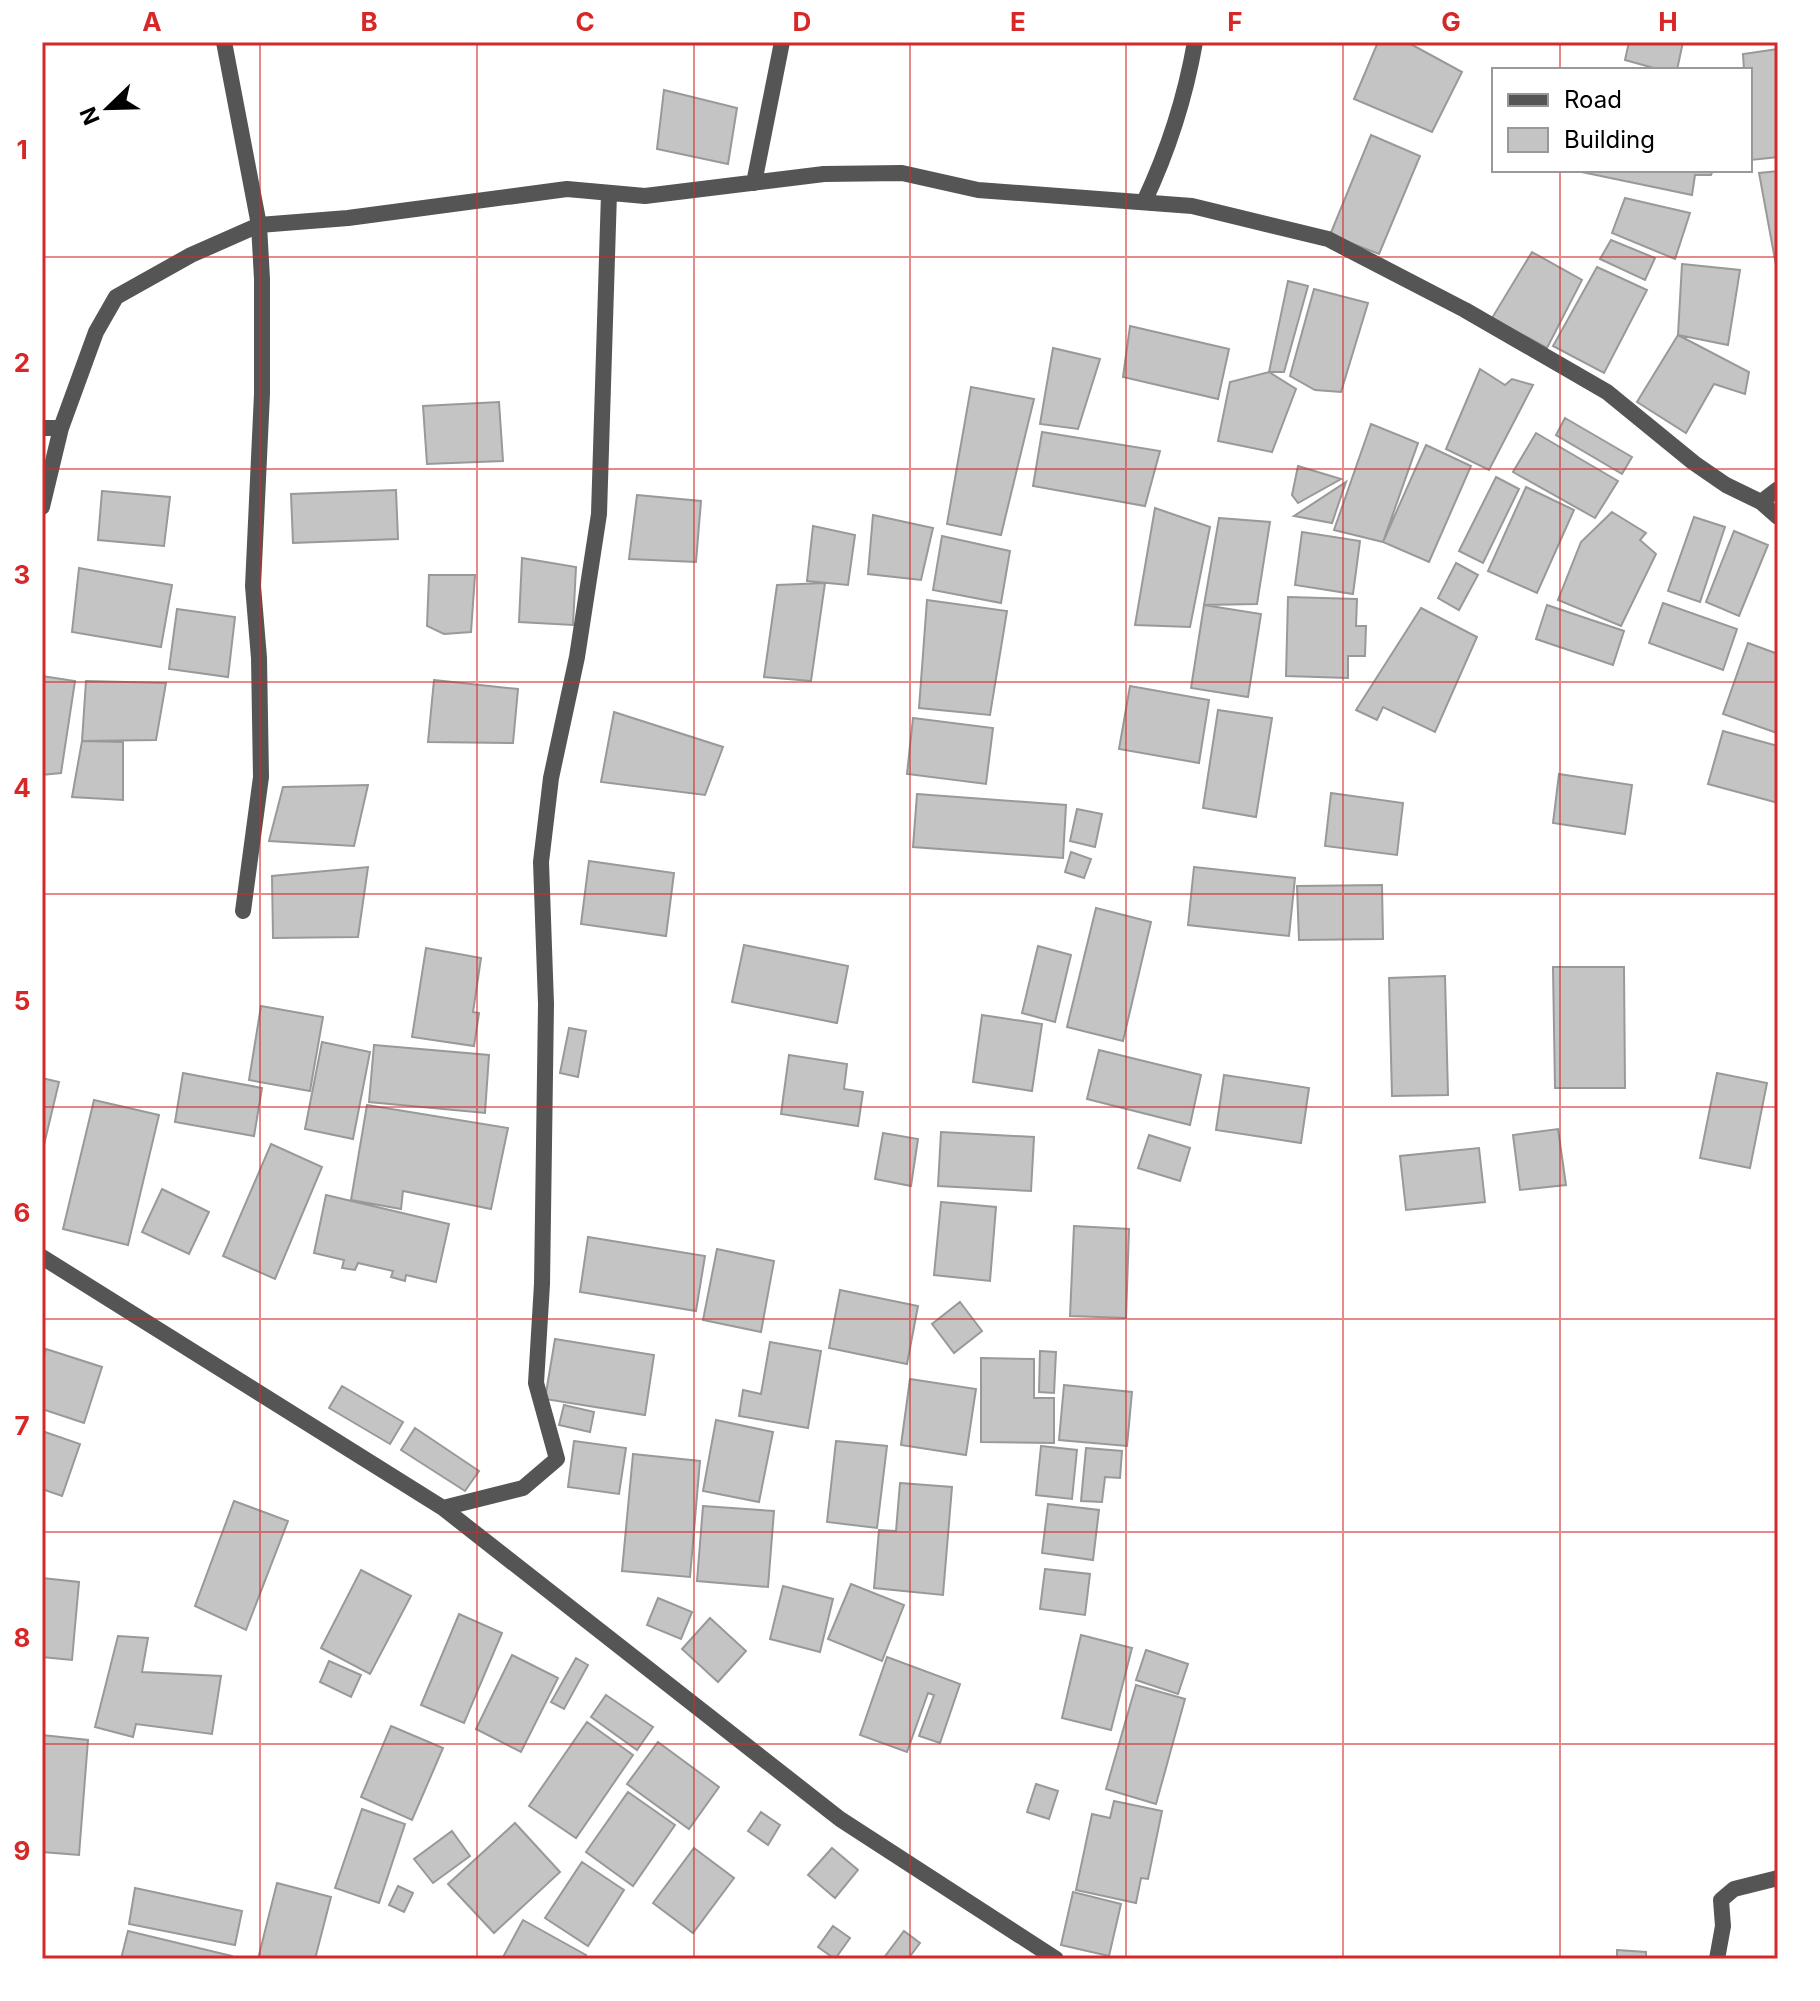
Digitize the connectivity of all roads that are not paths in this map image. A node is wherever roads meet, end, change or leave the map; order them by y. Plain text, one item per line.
1 (224, 42) edge
2 (782, 42) edge
3 (1195, 42) edge
4 (754, 183) junction
5 (609, 193) junction
6 (1144, 202) junction
7 (259, 225) junction
8 (42, 428) edge
9 (61, 428) junction
10 (1778, 489) edge
11 (1761, 502) junction
12 (42, 507) edge
13 (1778, 517) edge
14 (243, 911) dead end
15 (42, 1257) edge
16 (443, 1508) junction
17 (1778, 1878) edge
18 (1056, 1959) edge
19 (1717, 1959) edge

1 - 7 street
2 - 4 street
3 - 6 street
4 - 5 street
4 - 6 street
5 - 7 street
5 - 16 street
6 - 11 street
7 - 9 street
7 - 14 street
8 - 9 street
9 - 12 street
10 - 11 street
11 - 13 street
15 - 16 street
16 - 18 street
17 - 19 street

